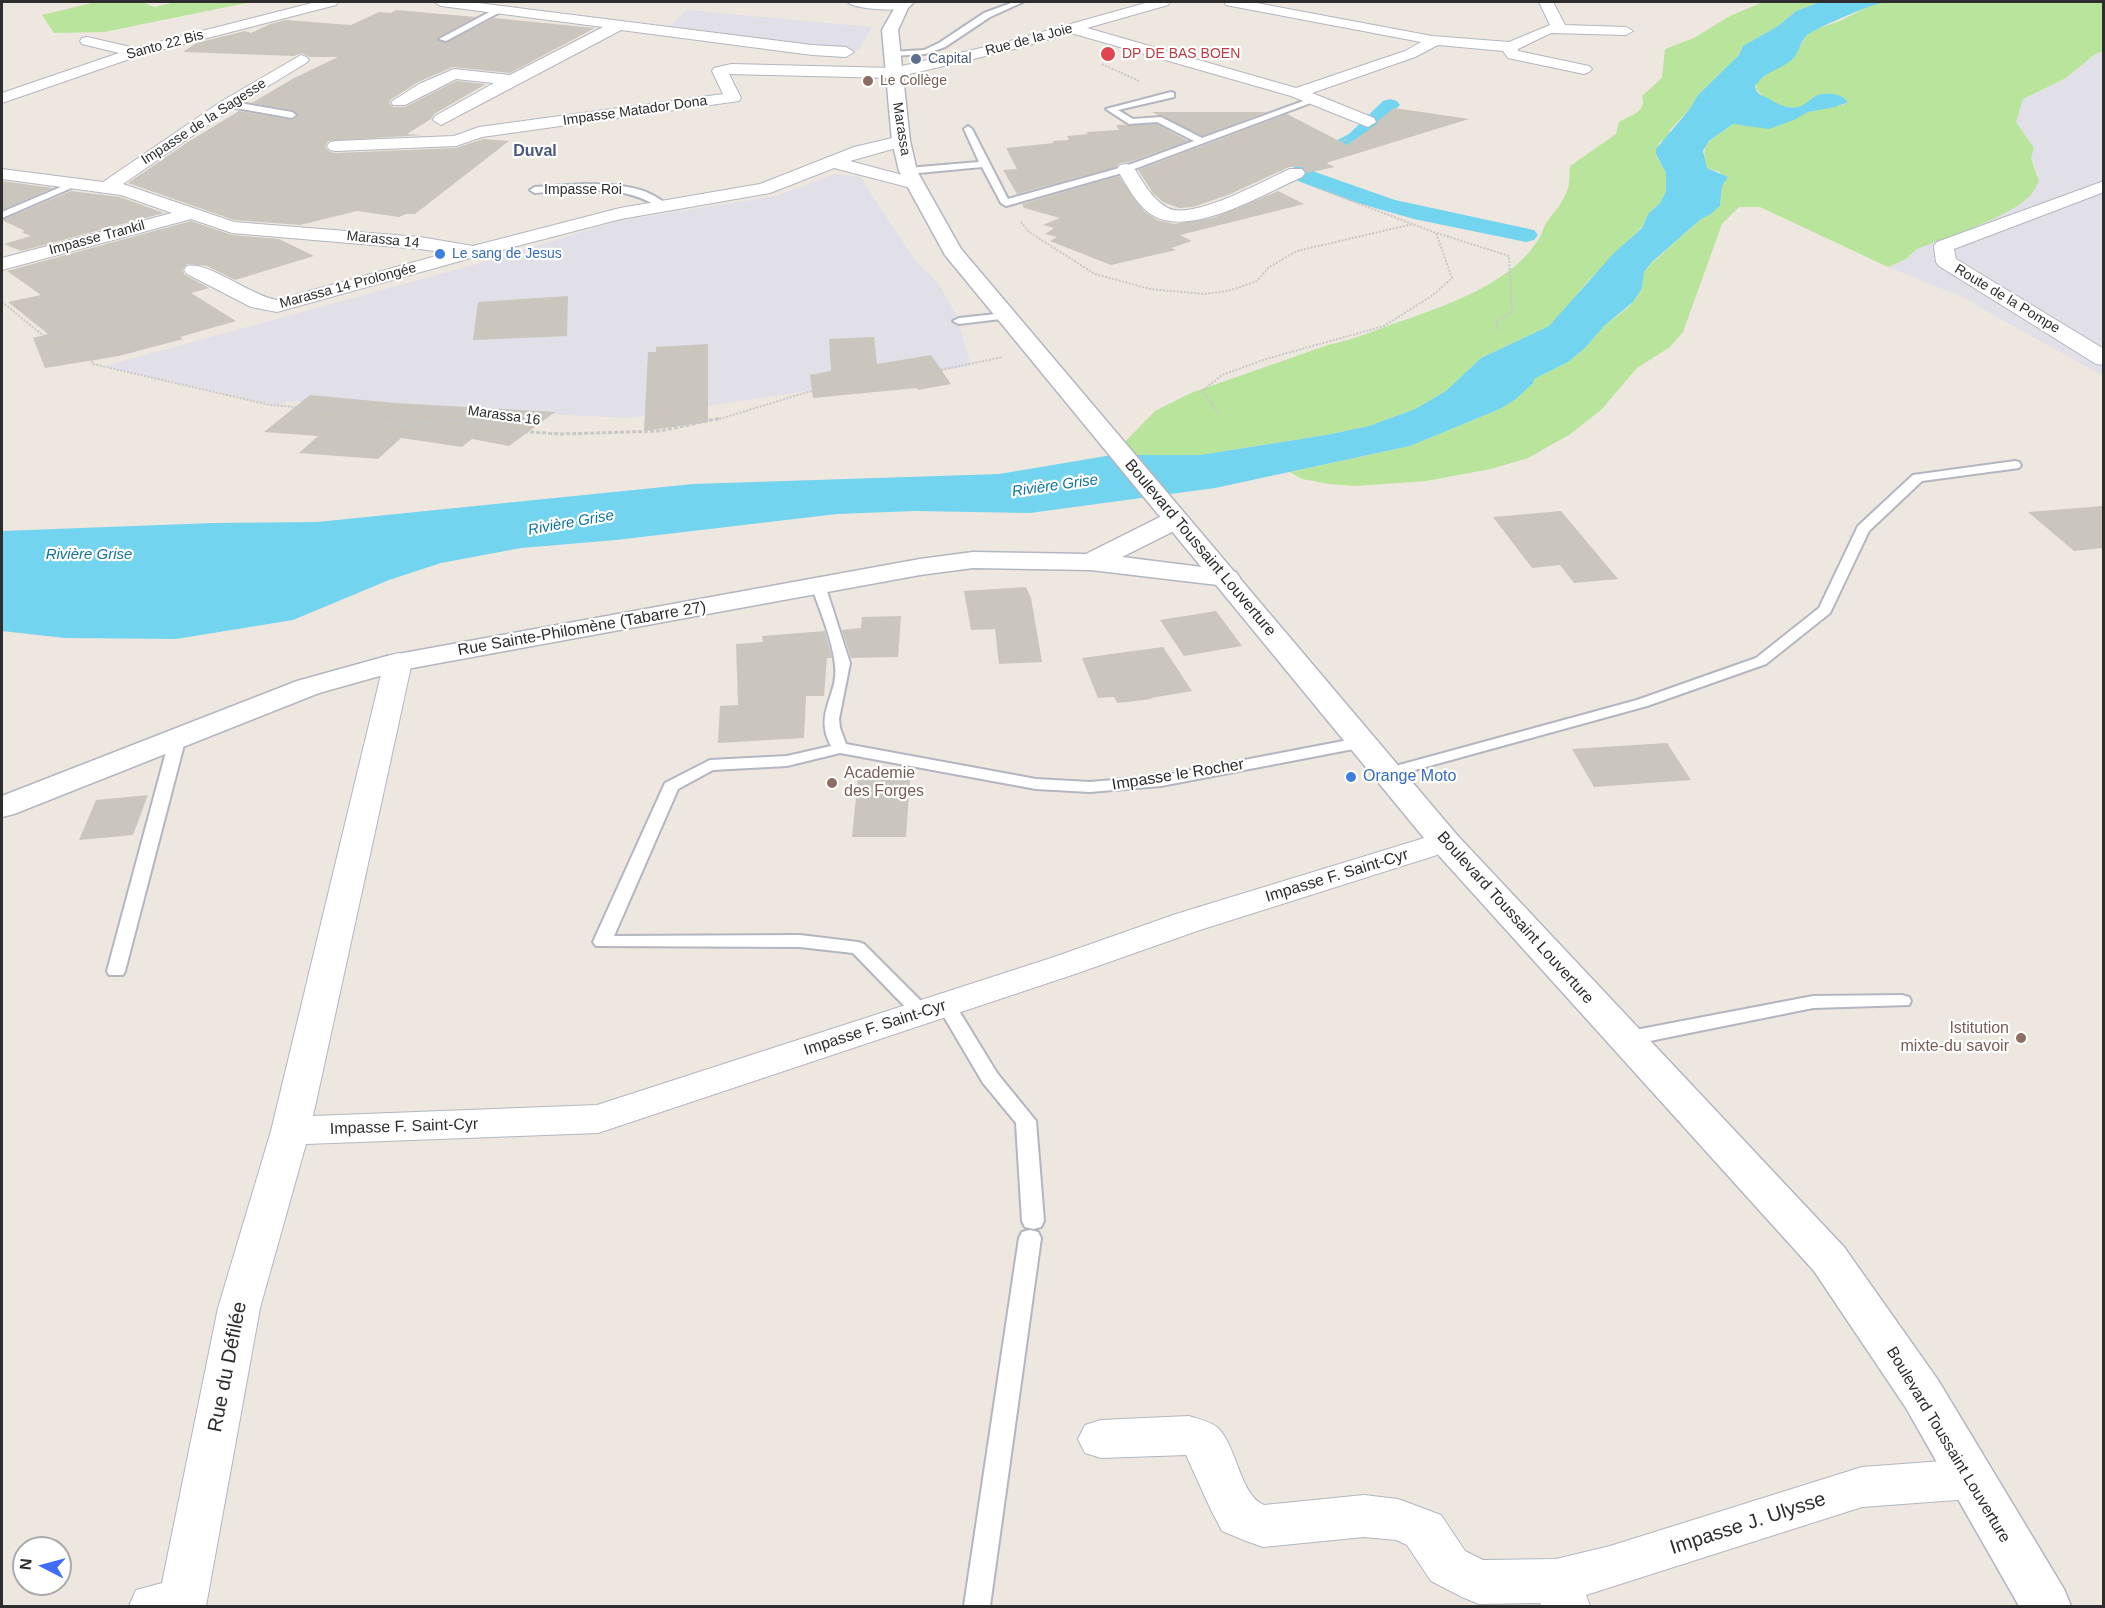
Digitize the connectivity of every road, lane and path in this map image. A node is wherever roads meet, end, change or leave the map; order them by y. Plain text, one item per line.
1 (331, 2) edge
2 (441, 2) edge
3 (534, 2) edge
4 (854, 2) edge
5 (1019, 2) edge
6 (1163, 2) edge
7 (1231, 2) edge
8 (1546, 2) edge
9 (904, 4) edge
10 (507, 11) junction
11 (619, 25) junction
12 (1073, 29) junction
13 (1560, 29) junction
14 (1626, 31) dead end
15 (444, 39) dead end
16 (1429, 40) junction
17 (87, 41) dead end
18 (1511, 47) junction
19 (136, 52) junction
20 (860, 52) dead end
21 (886, 53) junction
22 (301, 60) dead end
23 (1584, 69) dead end
24 (893, 73) junction
25 (513, 80) junction
26 (1297, 93) junction
27 (1171, 95) dead end
28 (2, 98) edge
29 (1312, 101) junction
30 (399, 102) dead end
31 (228, 104) junction
32 (291, 115) dead end
33 (441, 120) dead end
34 (1368, 122) joint
35 (968, 129) dead end
36 (901, 141) junction
37 (1203, 142) junction
38 (336, 146) dead end
39 (833, 162) junction
40 (984, 164) junction
41 (1126, 169) junction
42 (343, 171) dead end
43 (1296, 173) junction
44 (2, 174) edge
45 (911, 178) junction
46 (78, 183) junction
47 (2103, 186) edge
48 (108, 187) junction
49 (535, 190) dead end
50 (159, 200) junction
51 (1006, 203) junction
52 (663, 207) junction
53 (192, 213) junction
54 (2, 215) edge
55 (1414, 224) junction
56 (1436, 233) junction
57 (952, 251) joint
58 (473, 252) junction
59 (2, 264) edge
60 (194, 270) dead end
61 (2, 302) edge
62 (1005, 316) junction
63 (959, 321) dead end
64 (1498, 331) dead end
65 (1039, 355) junction
66 (2103, 359) edge
67 (1218, 412) dead end
68 (2015, 465) dead end
69 (1172, 517) junction
70 (1091, 562) junction
71 (1226, 578) junction
72 (818, 585) junction
73 (398, 662) junction
74 (178, 737) junction
75 (1364, 742) junction
76 (840, 748) junction
77 (1387, 773) junction
78 (2, 807) edge
79 (1445, 843) junction
80 (116, 971) dead end
81 (1902, 1001) dead end
82 (934, 1009) junction
83 (1625, 1039) junction
84 (290, 1131) junction
85 (1101, 1439) dead end
86 (1971, 1479) junction
87 (1561, 1594) edge
88 (173, 1605) edge
89 (977, 1606) edge
90 (2046, 1606) edge

1 - 19 street, Santo 22 Bis
2 - 10 street
3 - 10 street
4 - 9 street
5 - 21 lane
6 - 12 street, Rue de la Joie
7 - 16 street
8 - 13 street
9 - 21 main road, Marassa
10 - 11 street
10 - 15 lane
11 - 20 street
11 - 25 street
12 - 24 street, Rue de la Joie
12 - 26 street
13 - 14 street
13 - 18 street
16 - 18 street
16 - 26 street
17 - 19 street
18 - 23 street
19 - 28 street, Santo 22 Bis
21 - 24 main road, Marassa
22 - 31 street, Impasse de la Sagesse
24 - 36 main road, Marassa
24 - 38 street, Impasse Matador Dona
25 - 30 street
25 - 33 street
26 - 29 street
27 - 37 lane
29 - 34 street
29 - 37 lane
31 - 32 lane
31 - 48 street, Impasse de la Sagesse
34 - 43 path
35 - 40 lane
36 - 39 street, Marassa 14
36 - 45 main road, Marassa
37 - 41 lane
39 - 45 street
39 - 52 street, Marassa 14
40 - 45 lane
40 - 51 lane
41 - 43 street
41 - 51 lane
42 - 50 path
43 - 55 path
44 - 46 street, Marassa 14
45 - 57 main road, Marassa
46 - 48 street, Marassa 14
46 - 54 lane
47 - 66 street, Route de la Pompe
48 - 50 street, Marassa 14
49 - 52 lane, Impasse Roi
50 - 53 street, Marassa 14
51 - 55 path
52 - 58 street, Marassa 14
53 - 58 street, Marassa 14
53 - 59 street, Impasse Trankil
55 - 56 path
56 - 64 path
56 - 67 path
57 - 62 main road, Boulevard Toussaint Louverture
58 - 60 street, Marassa 14 Prolongée
61 - 65 path, Marassa 16
62 - 63 lane
62 - 65 main road, Boulevard Toussaint Louverture
65 - 69 main road, Boulevard Toussaint Louverture
68 - 77 lane
69 - 70 main road, Rue Sainte-Philomène (Tabarre 27)
69 - 71 main road, Boulevard Toussaint Louverture
70 - 71 main road
70 - 72 main road, Rue Sainte-Philomène (Tabarre 27)
71 - 75 main road, Boulevard Toussaint Louverture
72 - 73 main road, Rue Sainte-Philomène (Tabarre 27)
72 - 76 lane
73 - 74 main road, Rue Sainte-Philomène (Tabarre 27)
73 - 84 street, Rue du Défilée
74 - 78 main road, Rue Sainte-Philomène (Tabarre 27)
74 - 80 lane
75 - 76 lane, Impasse le Rocher
75 - 77 main road, Boulevard Toussaint Louverture
76 - 82 lane
77 - 79 main road, Boulevard Toussaint Louverture
79 - 82 street, Impasse F. Saint-Cyr
79 - 83 main road, Boulevard Toussaint Louverture
81 - 83 lane
82 - 84 street, Impasse F. Saint-Cyr
82 - 89 lane
83 - 86 main road, Boulevard Toussaint Louverture
84 - 88 street, Rue du Défilée
85 - 87 street, Impasse J. Ulysse
86 - 87 street, Impasse J. Ulysse
86 - 90 main road, Boulevard Toussaint Louverture

